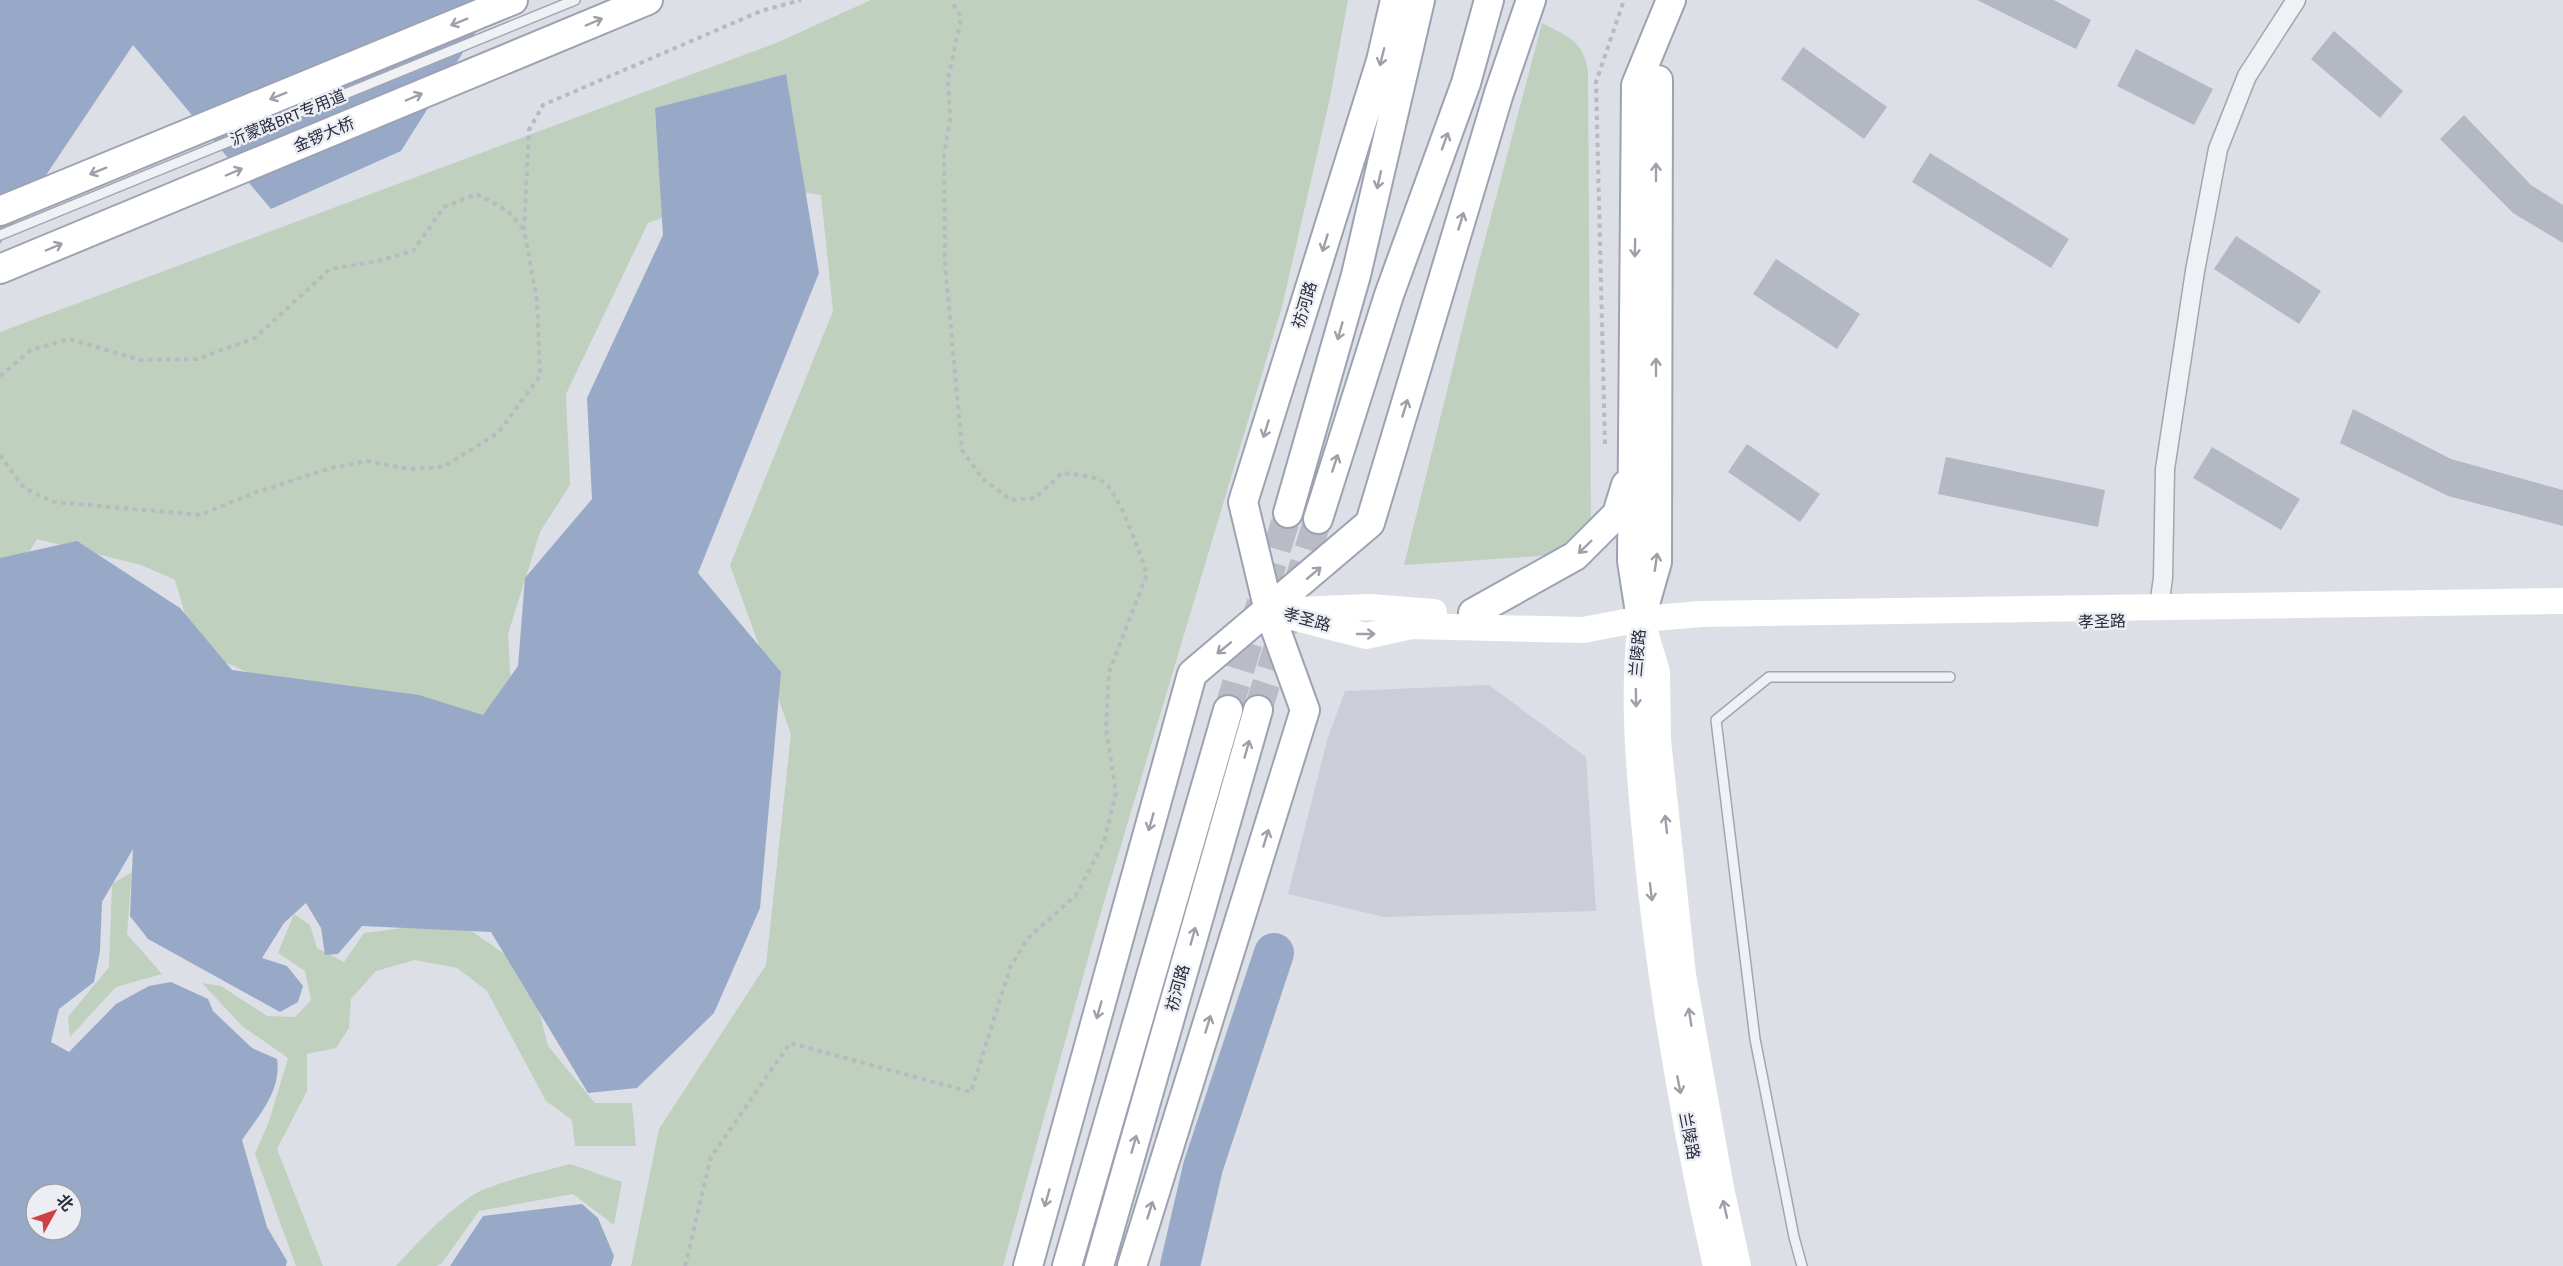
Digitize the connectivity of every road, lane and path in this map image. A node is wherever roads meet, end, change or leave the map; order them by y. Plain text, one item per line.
1 (513, 0) edge
2 (575, 0) edge
3 (648, 0) edge
4 (801, 0) edge
5 (951, 0) edge
6 (1395, 0) edge
7 (1420, 0) edge
8 (1489, 0) edge
9 (1624, 0) edge
10 (1671, 0) edge
11 (1681, 0) edge
12 (2296, 0) edge
13 (1527, 9) edge
14 (0, 211) edge
15 (524, 230) junction
16 (0, 236) edge
17 (0, 269) edge
18 (0, 376) edge
19 (1606, 453) dead end
20 (0, 455) edge
21 (1633, 462) junction
22 (1288, 513) tunnel mouth
23 (1318, 519) tunnel mouth
24 (2563, 601) edge
25 (2159, 606) junction
26 (1269, 610) junction
27 (1473, 612) junction
28 (2563, 616) edge
29 (1641, 619) junction
30 (1950, 677) dead end
31 (1228, 710) tunnel mouth
32 (1258, 710) tunnel mouth
33 (685, 1266) edge
34 (1028, 1266) edge
35 (1067, 1266) edge
36 (1099, 1266) edge
37 (1132, 1266) edge
38 (1716, 1266) edge
39 (1738, 1266) edge
40 (1802, 1266) edge

1 -> 14 main road
2 - 16 lane, 沂蒙路BRT专用道
17 -> 3 main road, 金锣大桥
4 - 15 path
5 - 33 path
6 -> 26 main road, 祊河路
7 -> 22 main road
23 -> 8 main road
9 - 19 path
10 -> 21 main road
29 -> 11 main road
12 - 25 street
26 -> 13 main road
15 - 18 path
15 - 20 path
21 -> 27 main road
21 - 29 main road
24 - 25 main road, 孝圣路
25 - 29 main road, 孝圣路
26 - 27 main road, 孝圣路
26 -> 29 main road, 孝圣路
26 -> 34 main road
37 -> 26 main road, 祊河路
27 - 29 main road, 孝圣路
28 - 29 main road, 孝圣路
29 -> 38 main road, 兰陵路
39 -> 29 main road, 兰陵路
30 - 40 lane
31 - 35 main road, 祊河路
36 -> 32 main road, 祊河路

